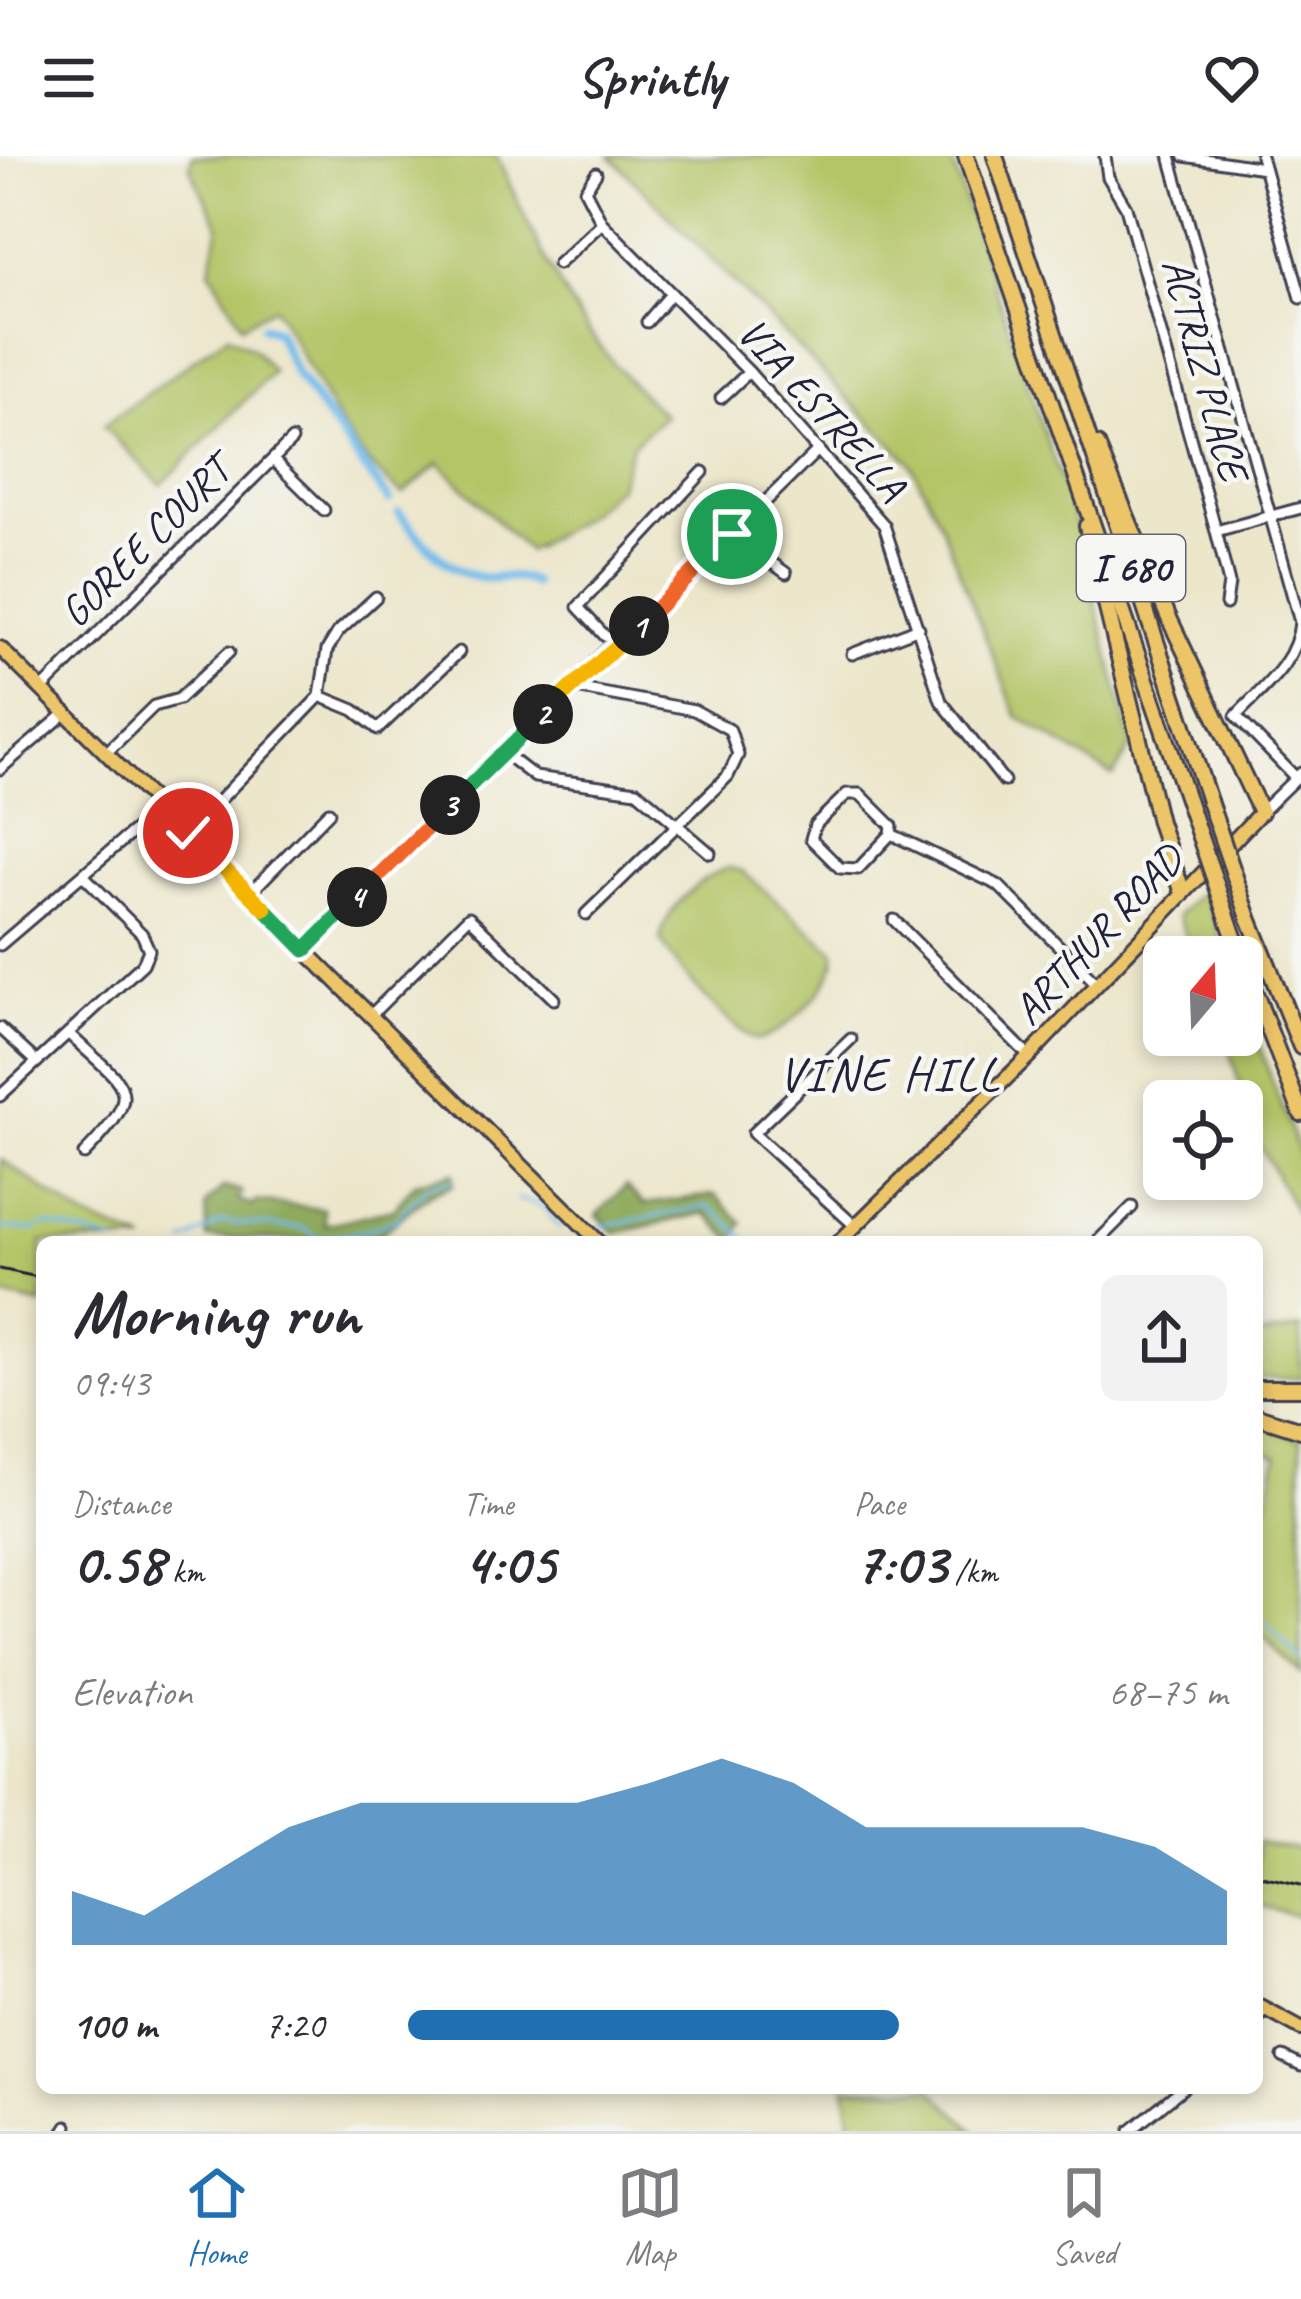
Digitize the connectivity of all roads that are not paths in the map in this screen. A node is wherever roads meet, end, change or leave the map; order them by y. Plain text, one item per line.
1 (966, 156) edge
2 (995, 156) edge
3 (1105, 156) edge
4 (1170, 156) edge
5 (1184, 156) edge
6 (1262, 162) edge
7 (596, 173) dead end
8 (602, 223) junction
9 (558, 264) dead end
10 (671, 294) junction
11 (1301, 298) edge
12 (647, 322) dead end
13 (749, 372) junction
14 (1070, 388) junction
15 (721, 398) dead end
16 (292, 440) dead end
17 (818, 450) junction
18 (274, 461) junction
19 (703, 472) dead end
20 (1083, 491) junction
21 (1301, 508) edge
22 (324, 510) dead end
23 (1272, 518) junction
24 (1216, 531) junction
25 (732, 534) junction
26 (787, 573) dead end
27 (376, 597) dead end
28 (1226, 604) dead end
29 (919, 628) junction
30 (620, 641) junction
31 (0, 648) edge
32 (229, 652) dead end
33 (458, 652) dead end
34 (852, 654) dead end
35 (570, 687) junction
36 (43, 688) junction
37 (320, 696) junction
38 (68, 712) junction
39 (107, 752) junction
40 (504, 753) junction
41 (0, 769) edge
42 (1299, 776) edge
43 (1004, 781) dead end
44 (161, 806) junction
45 (329, 812) dead end
46 (1262, 812) junction
47 (679, 822) junction
48 (188, 833) junction
49 (891, 834) junction
50 (710, 853) dead end
51 (84, 876) junction
52 (1183, 892) junction
53 (249, 893) junction
54 (586, 914) dead end
55 (894, 920) dead end
56 (1234, 936) edge
57 (0, 945) edge
58 (305, 950) junction
59 (1097, 984) junction
60 (554, 999) dead end
61 (1263, 1013) edge
62 (372, 1014) junction
63 (0, 1028) edge
64 (70, 1034) junction
65 (851, 1039) dead end
66 (1301, 1047) edge
67 (1029, 1056) junction
68 (37, 1062) junction
69 (0, 1096) edge
70 (1301, 1113) edge
71 (84, 1154) dead end
72 (1132, 1207) dead end
73 (855, 1226) junction
74 (593, 1236) edge
75 (845, 1236) edge
76 (1102, 1236) edge
77 (1263, 1388) edge
78 (1301, 1388) edge
79 (1263, 1418) edge
80 (1301, 1430) edge
81 (1263, 2013) edge
82 (1301, 2029) edge
83 (1282, 2057) dead end
84 (1301, 2066) edge
85 (1176, 2094) edge
86 (1130, 2131) edge

1 - 20 highway, I 680
2 - 14 highway, I 680
3 - 24 street, ACTRIZ PLACE
4 - 23 street
5 - 6 street
6 - 11 street
7 - 8 street
8 - 9 street
8 - 10 street, VIA ESTRELLA
10 - 12 street
10 - 13 street, VIA ESTRELLA
13 - 15 street
13 - 17 street, VIA ESTRELLA
14 - 46 highway
14 - 66 highway, I 680, bridge
16 - 18 street, GOREE COURT
17 - 25 street
17 - 29 street, VIA ESTRELLA
18 - 22 street
18 - 36 street, GOREE COURT
19 - 30 street
20 - 52 highway
20 - 56 highway, I 680, bridge
21 - 23 street
23 - 24 street
23 - 42 street
24 - 28 street, ACTRIZ PLACE
25 - 26 street
25 - 30 street
27 - 37 street
29 - 34 street
29 - 43 street, VIA ESTRELLA
30 - 35 street
31 - 36 main road
32 - 39 street
33 - 37 street
35 - 40 street
35 - 47 street
36 - 38 main road
37 - 48 street
38 - 39 main road
38 - 41 street
39 - 44 main road
40 - 47 street
40 - 58 street
42 - 46 street, ARTHUR ROAD
44 - 48 main road
44 - 51 street
45 - 53 street
46 - 52 main road, ARTHUR ROAD
47 - 50 street
47 - 54 street
48 - 53 main road
49 - 49 street
49 - 59 street
51 - 57 street
51 - 64 street
52 - 59 main road, ARTHUR ROAD
53 - 58 main road
55 - 67 street
58 - 62 main road
59 - 67 main road, ARTHUR ROAD
60 - 62 street
61 - 70 highway, I 680
62 - 74 main road
63 - 68 street
64 - 68 street
64 - 71 street
65 - 73 street
67 - 73 main road, ARTHUR ROAD
68 - 69 street
72 - 76 street
73 - 75 main road, ARTHUR ROAD
77 - 78 highway
79 - 80 highway
81 - 82 main road
83 - 84 street
85 - 86 street

